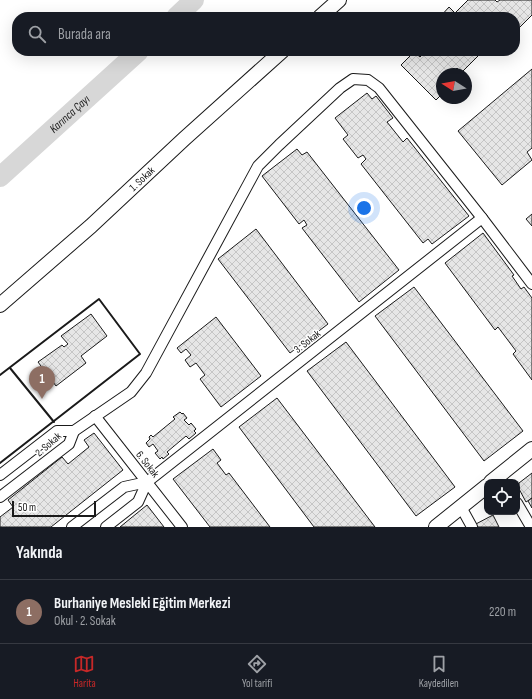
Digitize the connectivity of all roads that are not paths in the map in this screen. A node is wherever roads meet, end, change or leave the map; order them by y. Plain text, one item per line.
1 (339, 0) edge
2 (326, 12) edge
3 (276, 56) edge
4 (482, 218) junction
5 (532, 284) edge
6 (0, 305) edge
7 (95, 416) junction
8 (74, 431) junction
9 (530, 455) edge
10 (0, 475) edge
11 (499, 479) edge
12 (147, 482) junction
13 (484, 489) edge
14 (0, 497) edge
15 (461, 508) junction
16 (520, 508) edge
17 (72, 527) edge
18 (106, 527) edge
19 (182, 527) edge
20 (436, 527) edge
21 (472, 527) edge
22 (531, 527) edge

1 - 2 street
3 - 6 street, 1. Sokak
4 - 5 street
4 - 7 street
4 - 12 street, 3. Sokak
7 - 8 street
7 - 12 street, 6. Sokak
8 - 10 street, 2. Sokak
8 - 14 street, 2. Sokak
9 - 11 street
12 - 17 street, 3. Sokak
12 - 18 street, 3. Sokak
12 - 19 street, 6. Sokak
13 - 15 street
15 - 20 street
15 - 21 street
16 - 22 street

